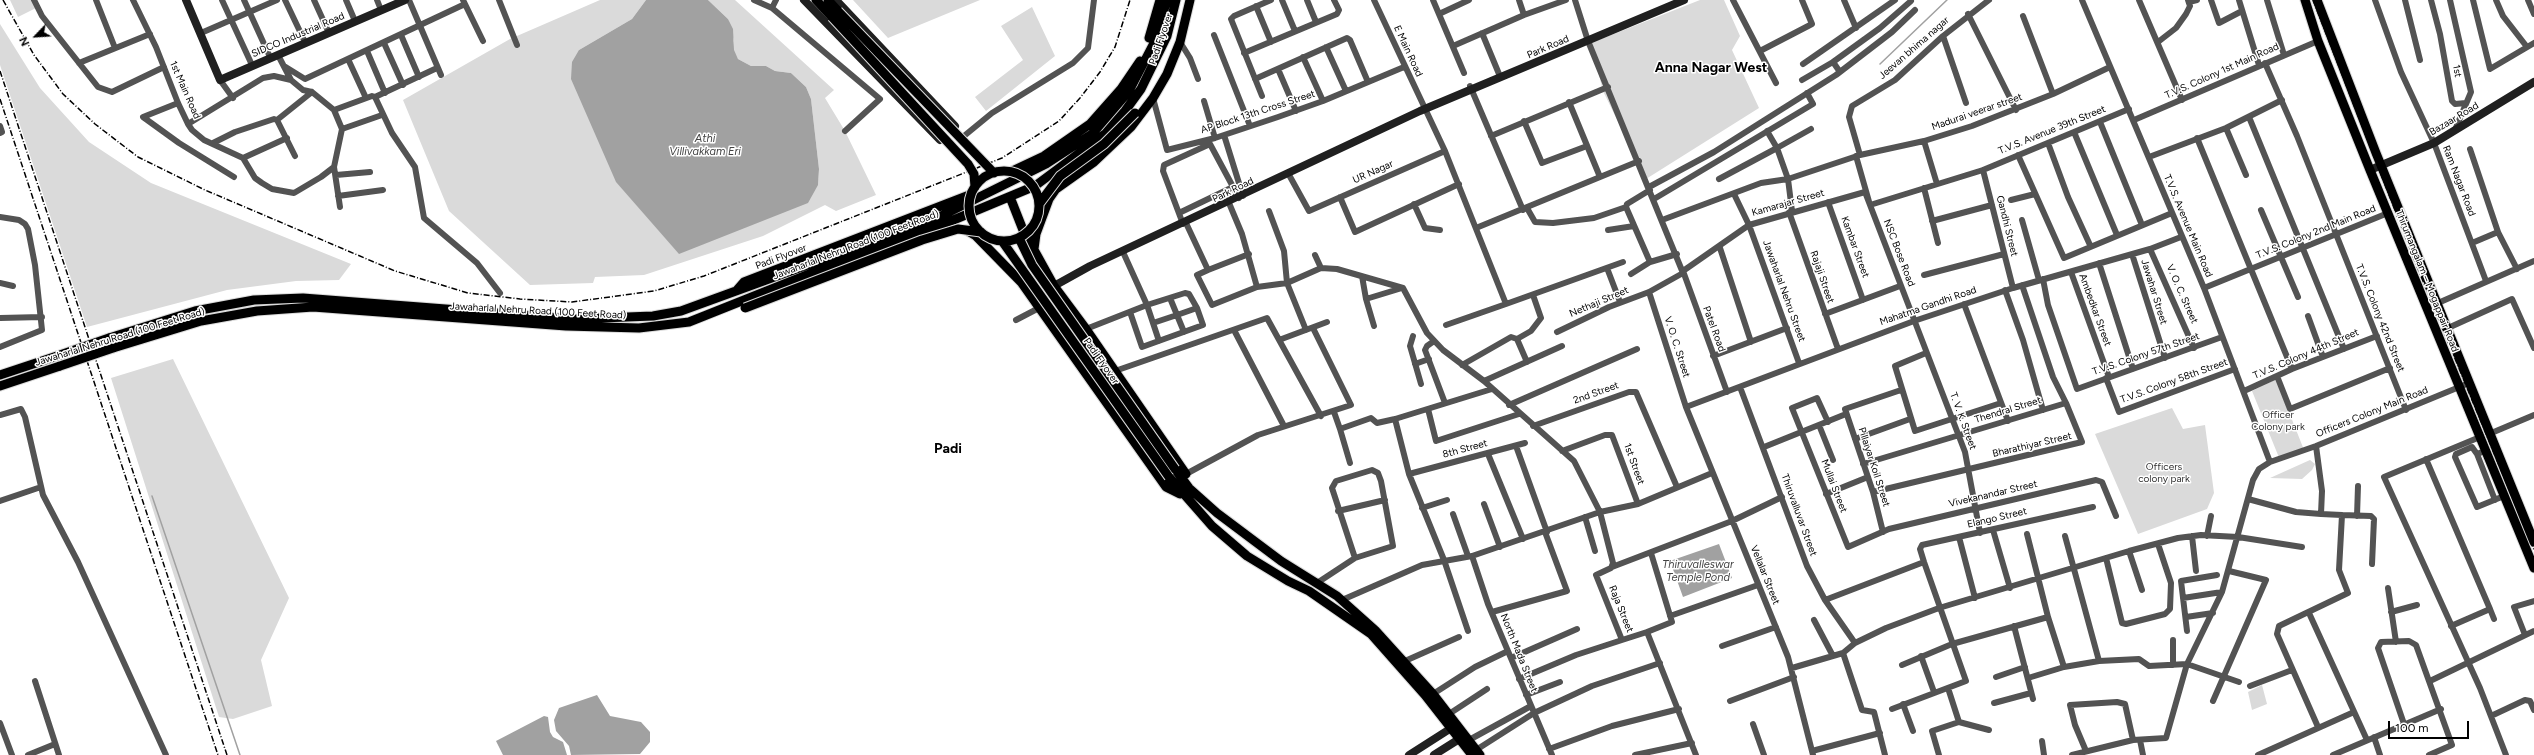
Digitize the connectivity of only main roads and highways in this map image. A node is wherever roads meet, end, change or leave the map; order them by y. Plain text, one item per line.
1 (816, 0) edge
2 (828, 0) edge
3 (1160, 0) edge
4 (1167, 0) edge
5 (1176, 0) edge
6 (1185, 0) edge
7 (1190, 0) edge
8 (2305, 0) edge
9 (2317, 0) edge
10 (1066, 161) junction
11 (1010, 172) junction
12 (994, 173) junction
13 (1075, 176) junction
14 (974, 190) junction
15 (1010, 197) junction
16 (1039, 204) junction
17 (951, 221) junction
18 (981, 232) junction
19 (1019, 238) junction
20 (1002, 241) junction
21 (1034, 249) junction
22 (1043, 269) junction
23 (1021, 282) junction
24 (735, 292) junction
25 (721, 311) junction
26 (0, 375) edge
27 (0, 386) edge
28 (1186, 484) junction
29 (1182, 494) junction
30 (2534, 542) edge
31 (2534, 568) edge
32 (1454, 726) junction
33 (1476, 753) edge

1 - 14 main road, bridge
2 - 12 main road, bridge
3 - 11 main road, Padi Flyover
4 - 24 main road, Jawaharlal Nehru Road (100 Feet Road)
5 - 10 main road, Jawaharlal Nehru Road (100 Feet Road)
6 - 16 main road, Padi Flyover, bridge
7 - 13 main road
8 - 31 main road, Thirumangalam – Mogappair Road
9 - 30 main road, Thirumangalam – Mogappair Road
10 - 13 main road
10 - 15 main road, Jawaharlal Nehru Road (100 Feet Road)
11 - 12 main road, Padi Flyover, bridge
11 - 16 main road, bridge
12 - 14 main road, Padi Flyover, bridge
13 - 21 main road
14 - 18 main road, bridge
14 - 24 main road, Padi Flyover
15 - 17 main road, Jawaharlal Nehru Road (100 Feet Road)
15 - 21 main road
16 - 19 main road, Padi Flyover, bridge
17 - 23 main road
17 - 25 main road, Jawaharlal Nehru Road (100 Feet Road)
18 - 20 main road, Padi Flyover, bridge
18 - 25 main road, Padi Flyover, bridge
19 - 20 main road, bridge
19 - 28 main road, Padi Flyover, bridge
20 - 29 main road, Padi Flyover, bridge
21 - 22 main road
22 - 23 main road
22 - 28 main road
23 - 29 main road
24 - 26 main road, Jawaharlal Nehru Road (100 Feet Road), bridge
25 - 27 main road, Jawaharlal Nehru Road (100 Feet Road), bridge
28 - 32 main road, Padi Flyover
29 - 32 main road
32 - 33 main road

